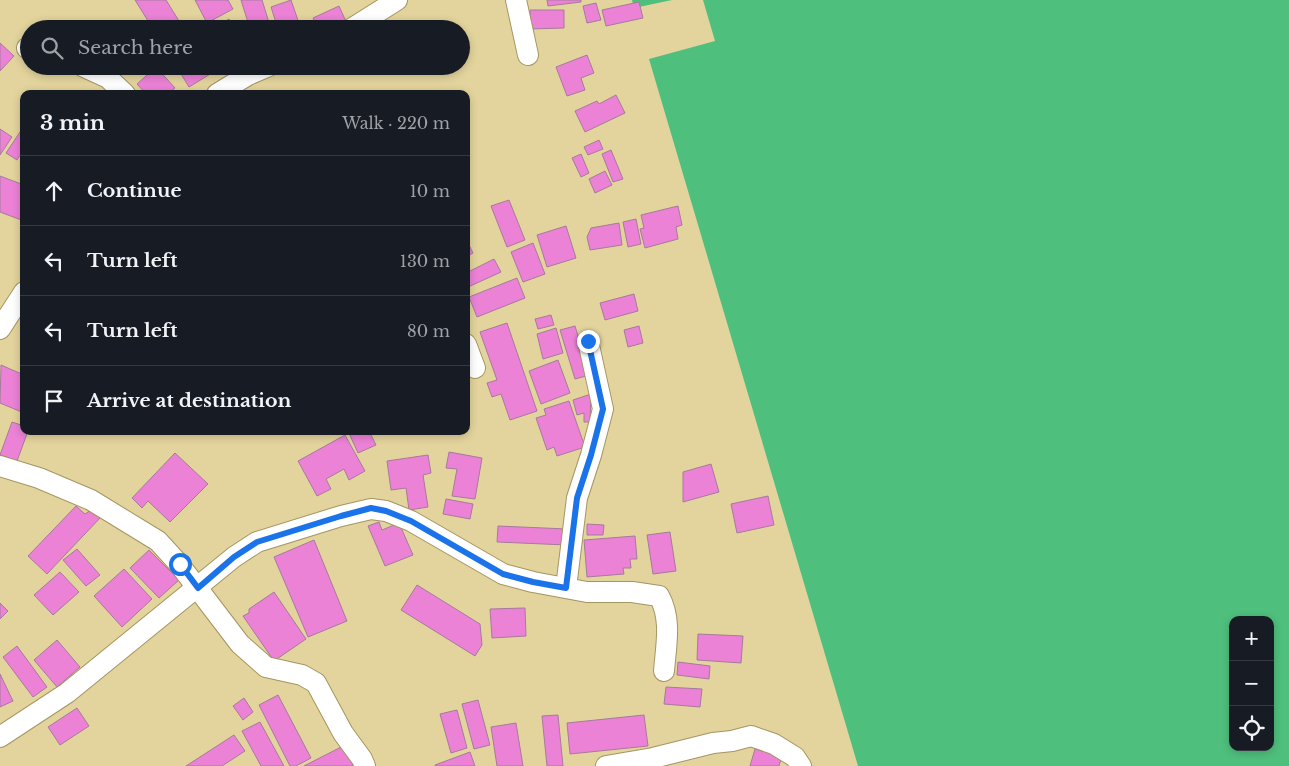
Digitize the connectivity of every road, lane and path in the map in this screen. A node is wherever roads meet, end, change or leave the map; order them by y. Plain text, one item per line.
1 (397, 0) edge
2 (516, 0) edge
3 (365, 20) edge
4 (528, 55) dead end
5 (102, 75) edge
6 (248, 75) edge
7 (121, 90) edge
8 (224, 90) edge
9 (20, 298) edge
10 (0, 329) edge
11 (588, 341) dead end
12 (470, 355) edge
13 (475, 368) dead end
14 (0, 466) edge
15 (198, 588) junction
16 (566, 588) junction
17 (664, 670) dead end
18 (0, 737) edge
19 (365, 766) edge
20 (606, 766) edge
21 (801, 766) edge

1 - 3 street
2 - 4 street
5 - 7 street
6 - 8 street
9 - 10 street
11 - 16 street
12 - 13 street
14 - 15 street
15 - 16 street
15 - 18 street
15 - 19 street
16 - 17 street
20 - 21 street

